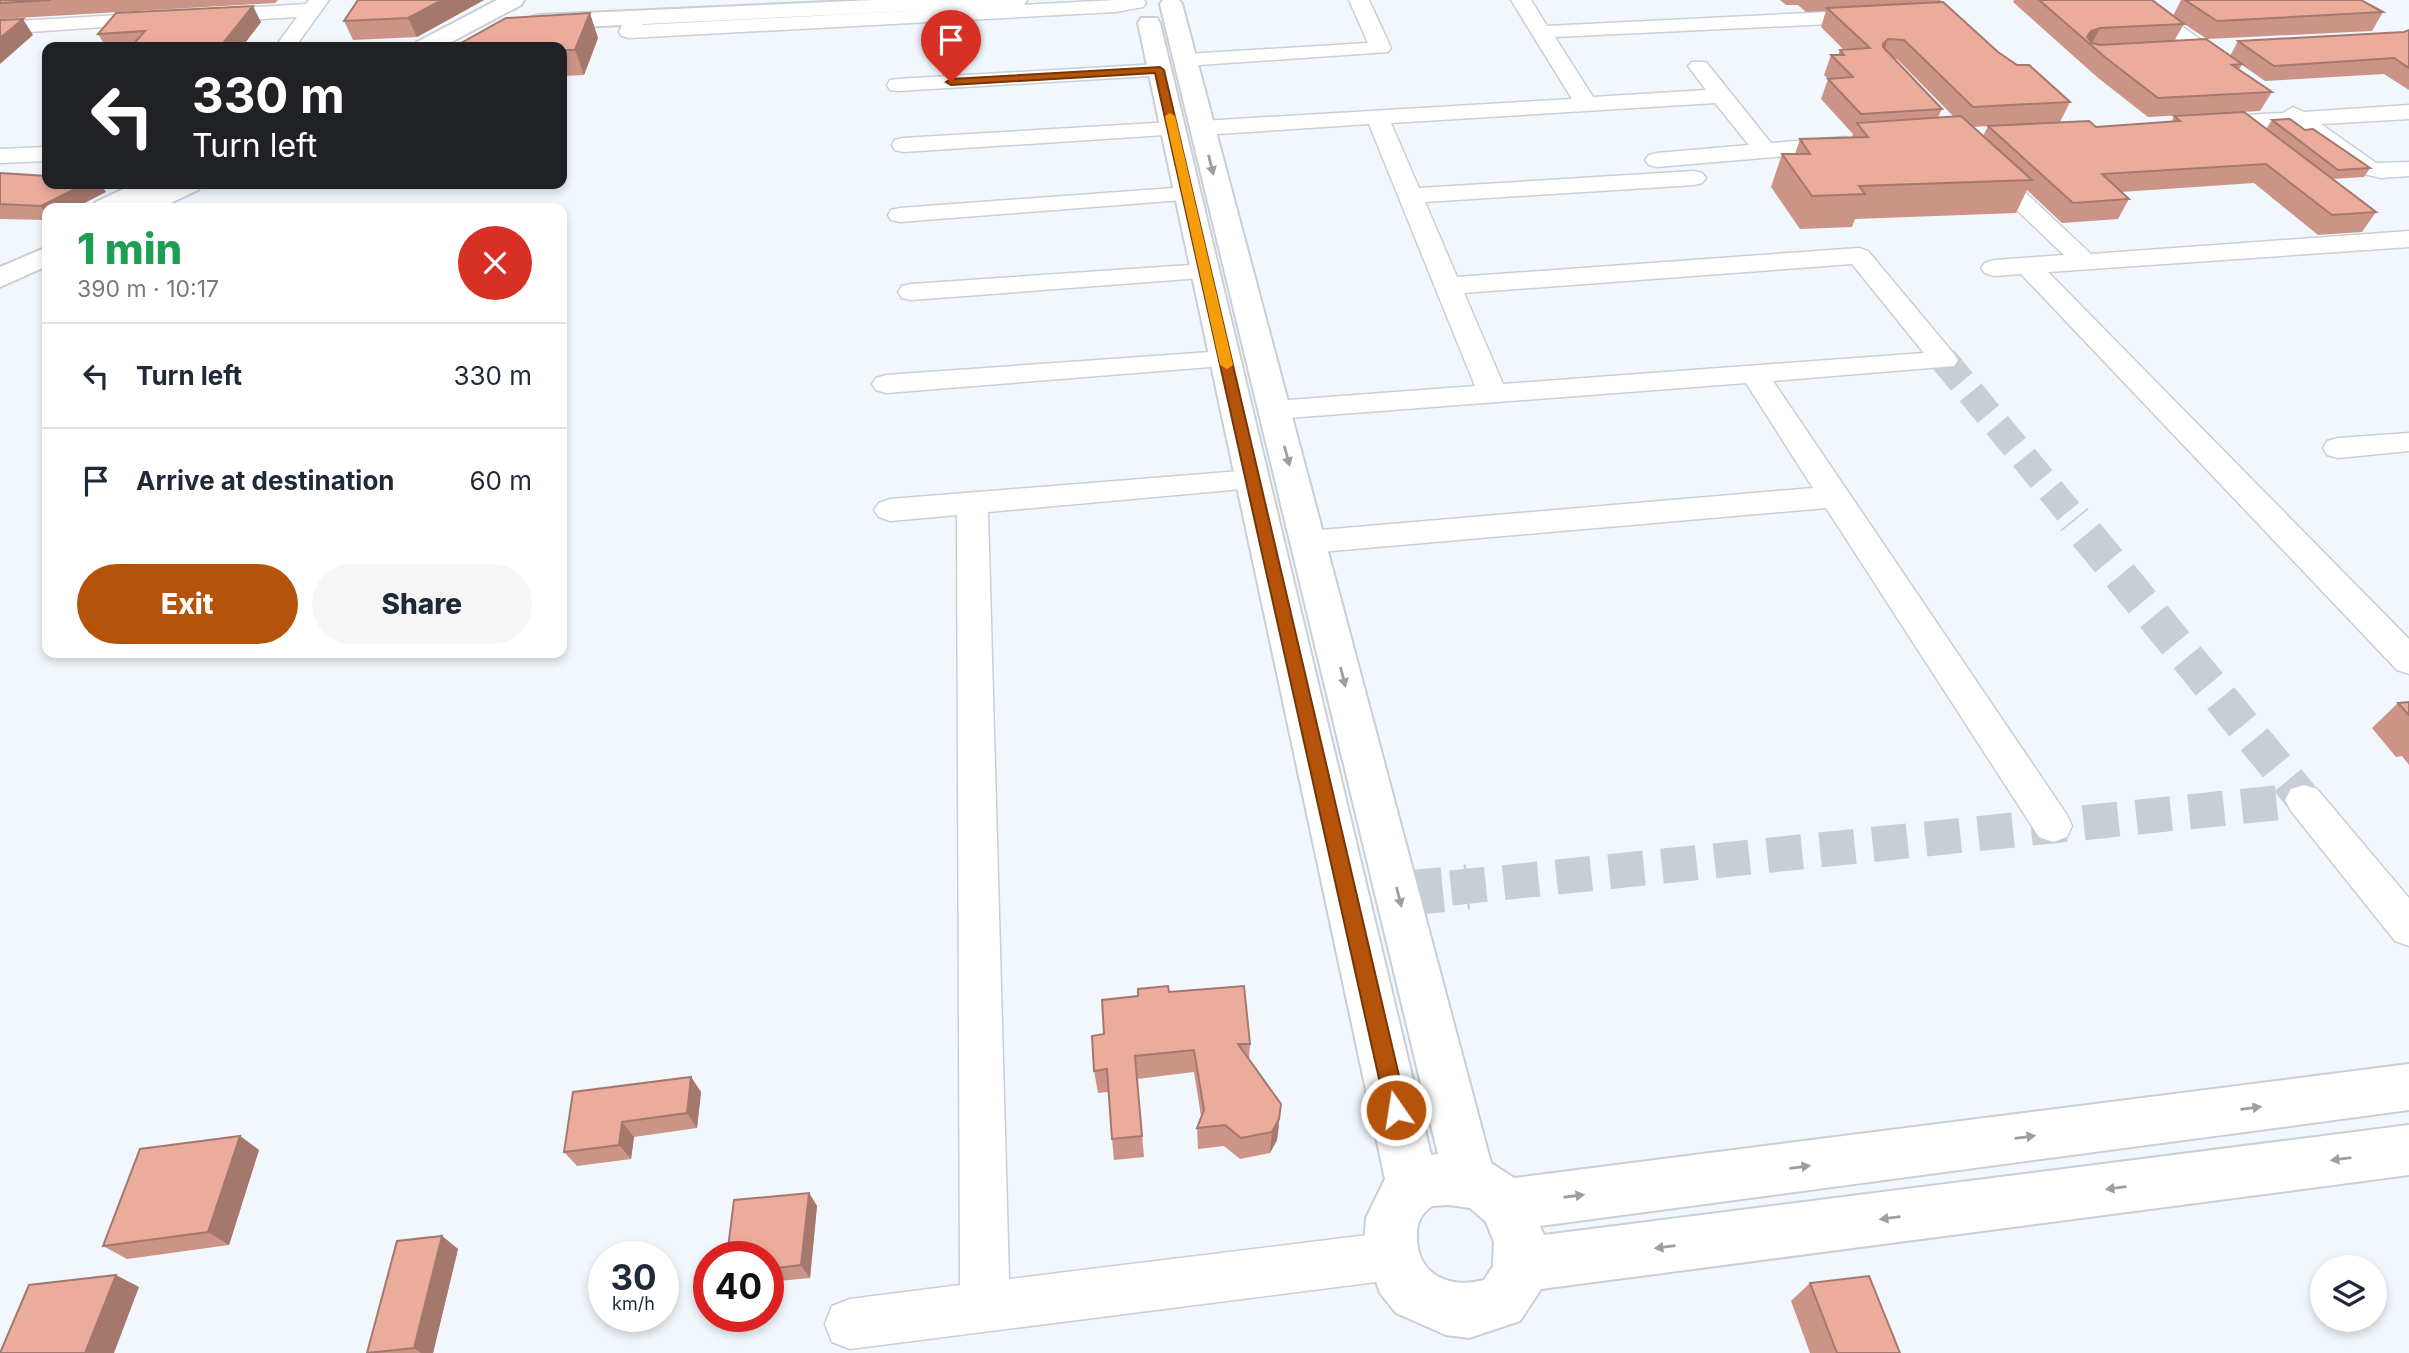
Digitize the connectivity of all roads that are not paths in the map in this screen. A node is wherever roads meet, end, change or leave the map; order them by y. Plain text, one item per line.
1 (513, 0) edge
2 (544, 0) edge
3 (551, 0) edge
4 (747, 0) edge
5 (1016, 0) edge
6 (1359, 0) edge
7 (1521, 0) edge
8 (1775, 0) edge
9 (1152, 2) edge
10 (2139, 4) edge
11 (316, 5) edge
12 (2173, 7) dead end
13 (1884, 15) edge
14 (634, 18) junction
15 (1792, 20) junction
16 (505, 26) junction
17 (0, 28) edge
18 (1541, 32) junction
19 (1810, 38) dead end
20 (289, 42) edge
21 (434, 42) edge
22 (469, 42) edge
23 (2229, 48) dead end
24 (2202, 49) junction
25 (2174, 51) edge
26 (1172, 65) junction
27 (1699, 66) dead end
28 (2246, 80) edge
29 (898, 85) dead end
30 (1721, 96) junction
31 (2267, 96) edge
32 (1586, 104) junction
33 (2409, 113) edge
34 (1377, 117) junction
35 (2300, 119) junction
36 (2240, 122) junction
37 (2187, 125) edge
38 (1187, 128) junction
39 (2262, 139) edge
40 (1866, 143) edge
41 (903, 145) dead end
42 (1762, 147) dead end
43 (42, 154) edge
44 (0, 156) edge
45 (1974, 157) edge
46 (1657, 160) dead end
47 (2409, 169) edge
48 (1729, 176) dead end
49 (148, 189) edge
50 (175, 189) edge
51 (1187, 194) junction
52 (1410, 196) junction
53 (130, 203) edge
54 (136, 203) edge
55 (900, 215) dead end
56 (2360, 215) edge
57 (42, 239) edge
58 (2401, 240) edge
59 (42, 257) edge
60 (0, 260) edge
61 (2085, 262) junction
62 (2028, 266) junction
63 (1994, 268) dead end
64 (1205, 272) junction
65 (0, 278) edge
66 (1448, 286) junction
67 (911, 292) dead end
68 (1225, 359) junction
69 (1754, 374) junction
70 (886, 384) dead end
71 (1493, 394) junction
72 (1275, 410) junction
73 (2409, 442) edge
74 (2338, 448) dead end
75 (1253, 480) junction
76 (1834, 497) junction
77 (972, 503) junction
78 (890, 510) dead end
79 (1310, 542) junction
80 (2409, 661) edge
81 (2304, 800) dead end
82 (2053, 826) dead end
83 (2409, 928) edge
84 (2409, 1087) edge
85 (2409, 1150) edge
86 (1413, 1188) junction
87 (1489, 1194) junction
88 (1392, 1256) junction
89 (1520, 1265) junction
90 (985, 1307) junction
91 (850, 1324) dead end

1 - 21 street
2 - 16 street
3 - 4 street
5 - 14 street
6 - 26 street
7 - 18 street
8 - 15 street
9 - 14 street
9 - 26 street
10 - 12 street
10 - 24 street
11 - 17 street
11 - 20 street
13 - 15 street
14 - 16 street
15 - 18 street
15 - 19 street
16 - 22 street
18 - 32 street
23 - 24 street
24 - 25 street
24 - 28 street
26 - 29 street
26 - 38 street
27 - 30 street
30 - 32 street
30 - 42 street
31 - 35 street
32 - 34 street
33 - 35 street
34 - 38 street
34 - 52 street
35 - 36 street
35 - 47 street
36 - 37 street
36 - 39 street
38 - 41 street
38 - 51 street
38 -> 72 street
40 - 46 street
43 - 44 street
45 - 61 street
48 - 52 street
49 - 53 street
50 - 54 street
51 - 55 street
51 - 64 street
52 - 66 street
56 - 58 street
57 - 60 street
58 - 61 street
59 - 65 street
61 - 62 street
62 - 63 street
62 - 80 street
64 - 67 street
64 - 68 street
66 - 69 street
66 - 71 street
68 - 70 street
68 - 75 street
69 - 71 street
69 - 76 street
71 - 72 street
72 -> 79 street
73 - 74 street
75 - 77 street
75 - 86 street
76 - 79 street
76 - 82 street
77 - 78 street
77 - 90 street
79 -> 87 street
81 - 83 street
87 -> 84 street
85 -> 89 street
86 - 87 street
86 - 88 street
87 - 89 street
88 - 89 street
88 - 90 street
90 - 91 street

